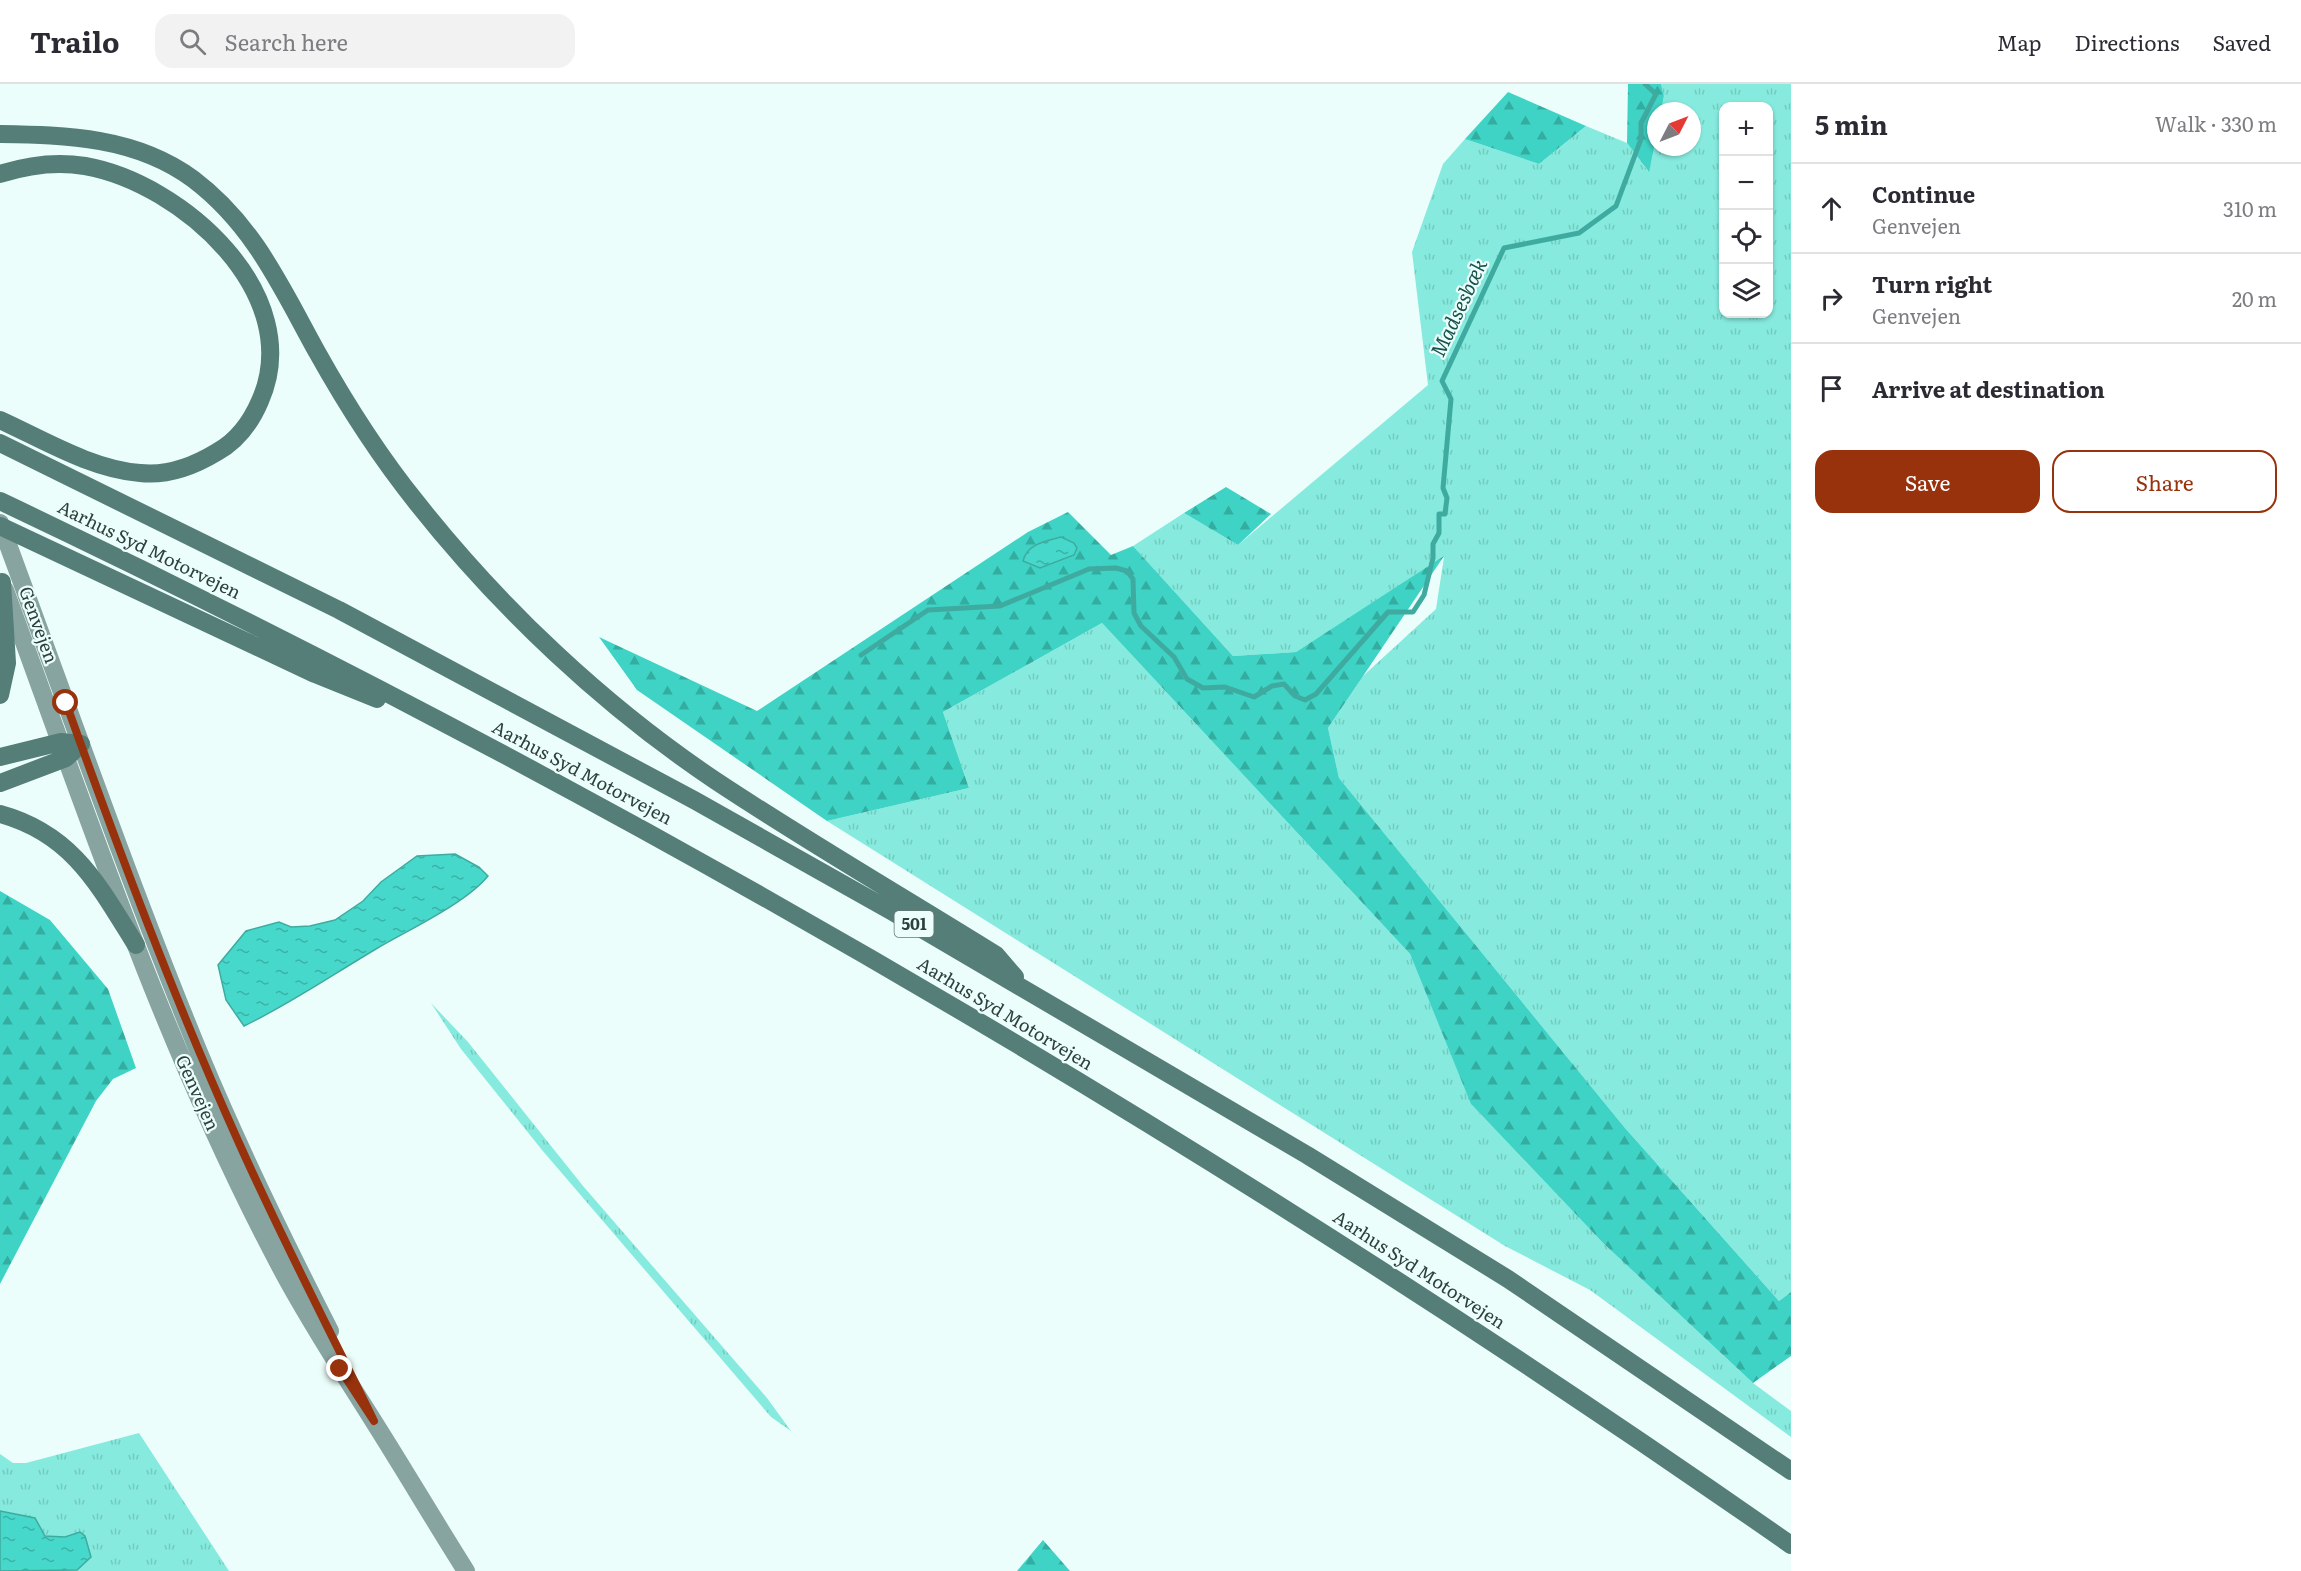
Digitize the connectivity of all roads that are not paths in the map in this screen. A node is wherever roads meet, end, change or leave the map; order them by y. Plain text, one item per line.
1 (0, 134) edge
2 (35, 135) junction
3 (0, 146) edge
4 (0, 174) edge
5 (0, 420) edge
6 (0, 443) edge
7 (0, 501) edge
8 (0, 525) edge
9 (1, 579) edge
10 (0, 694) edge
11 (474, 739) junction
12 (81, 744) junction
13 (63, 750) junction
14 (0, 757) edge
15 (0, 783) edge
16 (0, 814) edge
17 (136, 945) junction
18 (1026, 989) junction
19 (374, 1421) junction
20 (1791, 1471) edge
21 (1791, 1545) edge
22 (466, 1571) edge

1 - 2 highway
2 - 3 highway
2 - 18 highway
4 - 5 highway
6 - 18 highway, Aarhus Syd Motorvejen / 501
7 - 11 highway, Aarhus Syd Motorvejen
8 - 11 highway
8 - 12 street, Genvejen
9 - 10 highway
9 - 13 street, Genvejen
11 - 21 highway, Aarhus Syd Motorvejen
12 - 13 highway
12 - 19 street, Genvejen
13 - 14 highway
13 - 15 highway
13 - 17 street, Genvejen
16 - 17 highway
17 - 19 street, Genvejen
18 - 20 highway, Aarhus Syd Motorvejen / 501
19 - 22 street, Genvejen

